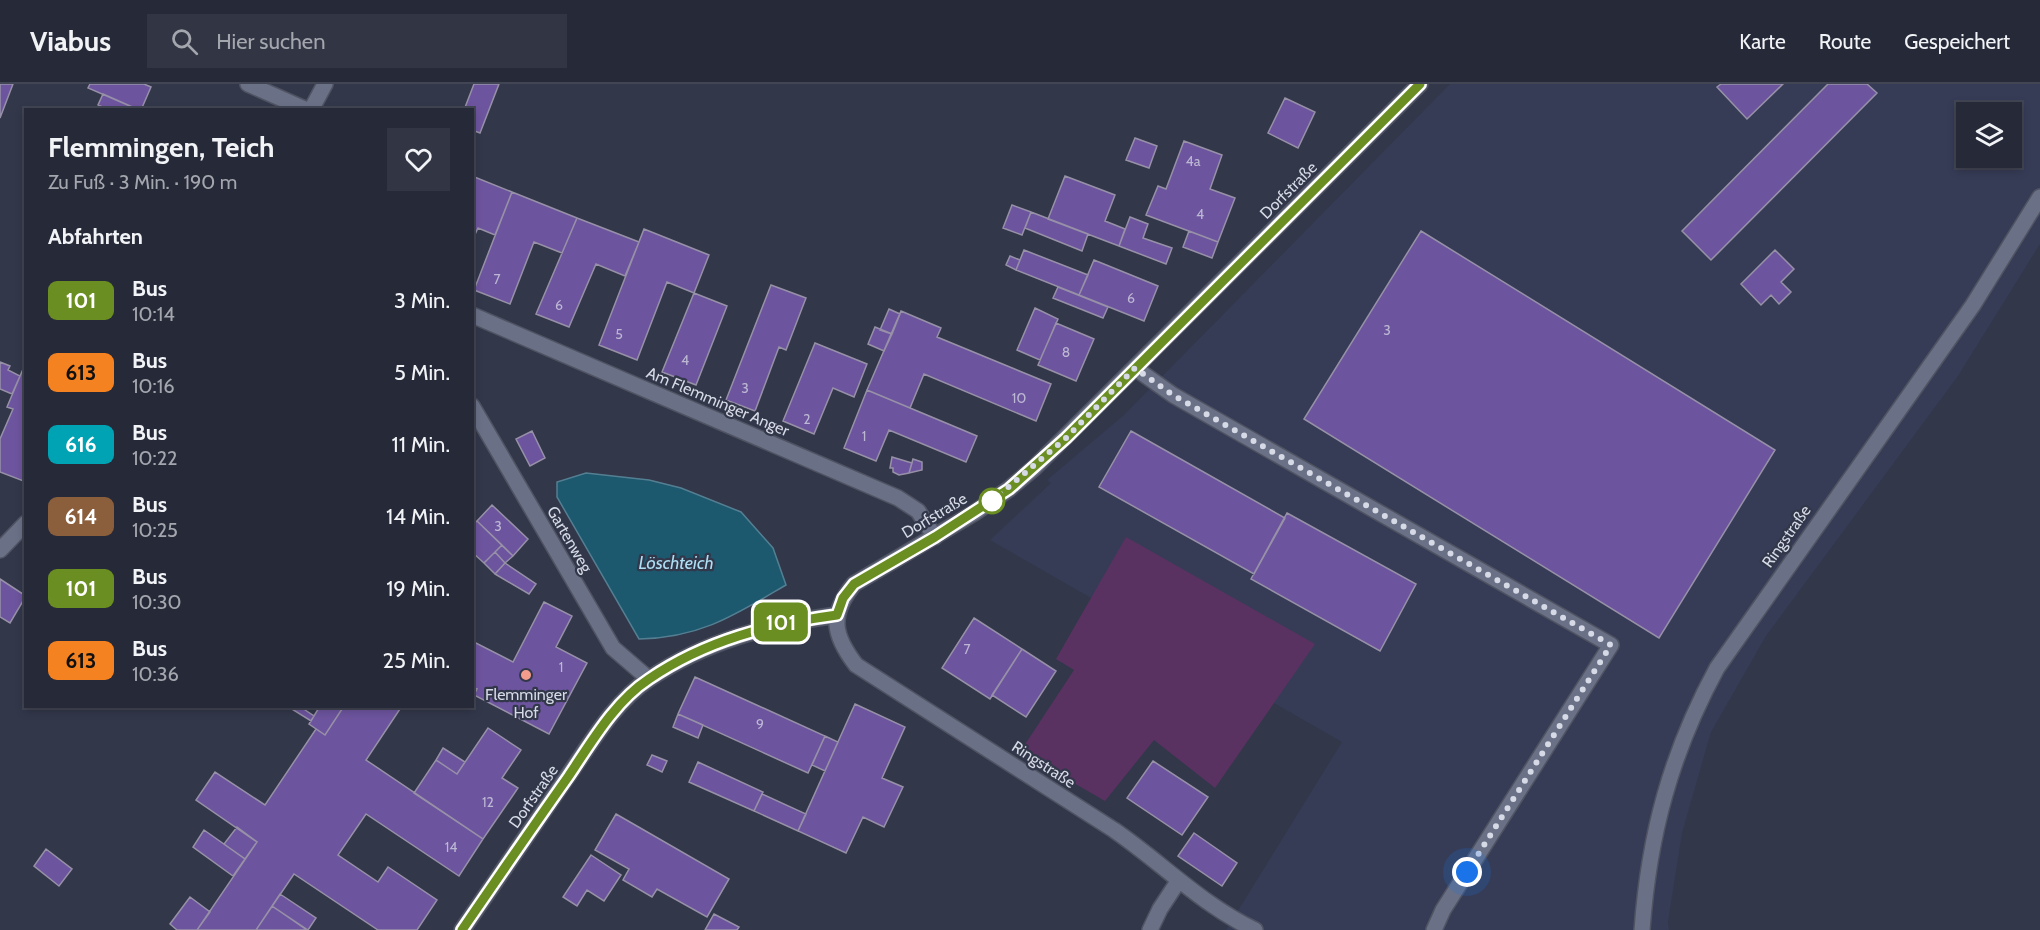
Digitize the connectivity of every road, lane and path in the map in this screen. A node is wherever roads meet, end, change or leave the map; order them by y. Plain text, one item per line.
1 (248, 84) edge
2 (325, 84) edge
3 (1420, 84) edge
4 (304, 108) edge
5 (310, 108) edge
6 (2040, 197) edge
7 (474, 316) edge
8 (1135, 368) junction
9 (474, 409) edge
10 (24, 525) edge
11 (935, 537) junction
12 (0, 550) edge
13 (837, 615) junction
14 (649, 679) junction
15 (1179, 880) junction
16 (462, 930) edge
17 (1150, 930) edge
18 (1255, 930) edge
19 (1434, 930) edge
20 (1642, 930) edge

1 - 4 street
2 - 5 street
3 - 8 street, Dorfstraße
6 - 20 street, Ringstraße
7 - 11 street, Am Flemminger Anger
8 - 11 street, Dorfstraße
8 - 19 street
9 - 14 street, Gartenweg
10 - 12 street
11 - 13 street, Dorfstraße
13 - 14 street, Dorfstraße
13 - 15 street, Ringstraße
14 - 16 street, Dorfstraße
15 - 17 street
15 - 18 street, Ringstraße

